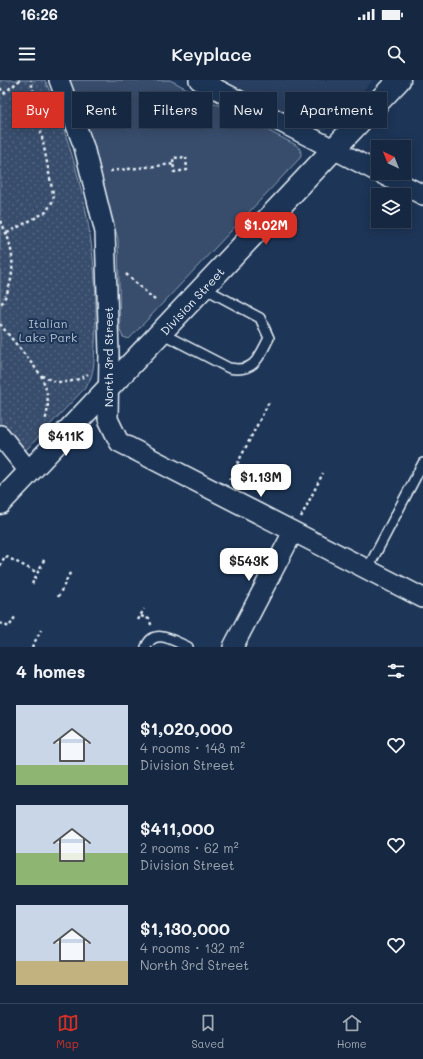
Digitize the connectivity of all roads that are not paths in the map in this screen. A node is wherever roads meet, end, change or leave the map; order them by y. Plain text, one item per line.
1 (59, 80) edge
2 (199, 80) edge
3 (399, 80) edge
4 (334, 149) junction
5 (371, 168) edge
6 (394, 180) edge
7 (423, 195) edge
8 (204, 288) junction
9 (162, 333) junction
10 (109, 389) junction
11 (0, 436) edge
12 (423, 463) edge
13 (29, 471) junction
14 (0, 503) edge
15 (297, 525) junction
16 (367, 570) junction
17 (422, 594) edge
18 (178, 645) edge
19 (146, 647) edge
20 (188, 647) edge
21 (233, 647) edge

1 - 10 street, North 3rd Street
2 - 4 street
3 - 4 main road, Division Street
4 - 5 street
4 - 8 main road, Division Street
6 - 7 street
8 - 9 main road, Division Street
8 - 9 lane
9 - 10 main road, Division Street
10 - 13 main road, Division Street
10 - 15 street, North 3rd Street
11 - 13 street
12 - 16 lane
13 - 14 main road, Division Street
15 - 16 street, North 3rd Street
15 - 21 street
16 - 17 street, North 3rd Street
18 - 19 lane
18 - 20 lane

